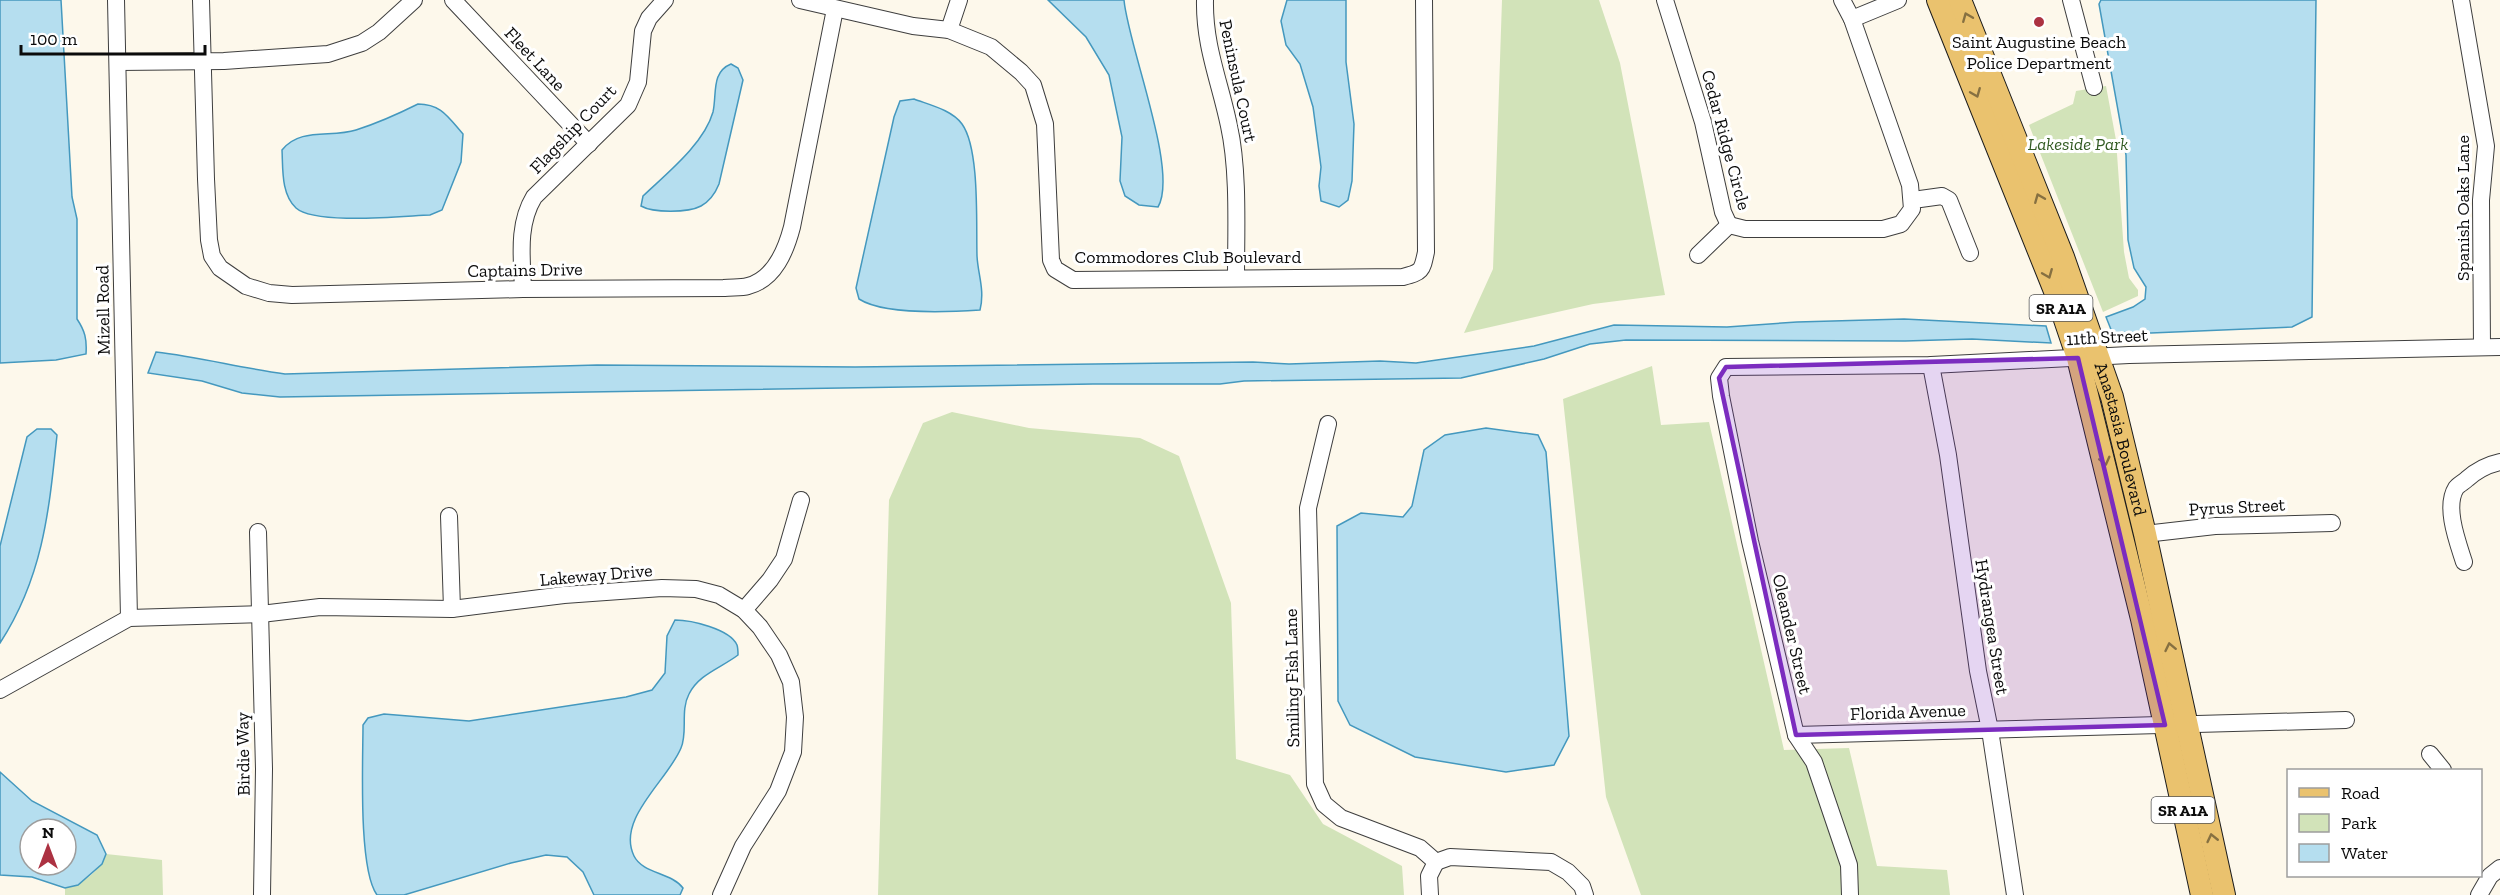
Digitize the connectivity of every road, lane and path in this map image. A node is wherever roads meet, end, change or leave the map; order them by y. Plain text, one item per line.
1 (116, 0) edge
2 (201, 0) edge
3 (414, 0) edge
4 (453, 0) edge
5 (665, 0) edge
6 (800, 0) edge
7 (958, 0) edge
8 (1205, 0) edge
9 (1424, 0) edge
10 (1665, 0) edge
11 (1842, 0) edge
12 (1898, 0) edge
13 (1938, 0) edge
14 (1960, 0) edge
15 (2071, 0) edge
16 (2461, 0) edge
17 (835, 9) junction
18 (1852, 19) junction
19 (949, 30) junction
20 (202, 61) junction
21 (118, 62) junction
22 (2094, 87) dead end
23 (589, 144) junction
24 (1913, 200) junction
25 (1729, 225) junction
26 (1970, 252) dead end
27 (1698, 255) dead end
28 (1236, 278) junction
29 (523, 289) junction
30 (2482, 347) junction
31 (2500, 347) edge
32 (2088, 357) junction
33 (1931, 365) junction
34 (1721, 375) joint
35 (1328, 424) dead end
36 (2500, 462) edge
37 (801, 500) dead end
38 (449, 516) dead end
39 (2332, 523) dead end
40 (258, 532) dead end
41 (2145, 534) junction
42 (2464, 562) dead end
43 (452, 609) junction
44 (744, 610) junction
45 (261, 614) junction
46 (129, 618) junction
47 (0, 690) edge
48 (2346, 720) dead end
49 (2176, 725) junction
50 (1990, 729) junction
51 (1796, 735) junction
52 (2430, 754) dead end
53 (2441, 769) edge
54 (1436, 862) junction
55 (2490, 871) edge
56 (262, 894) edge
57 (721, 895) edge
58 (1430, 895) edge
59 (1585, 895) edge
60 (1850, 895) edge
61 (2015, 895) edge
62 (2202, 895) edge
63 (2224, 895) edge
64 (2479, 895) edge

1 - 21 street, Mizell Road
2 - 20 street, Captains Drive
3 - 20 street
4 - 23 street, Fleet Lane
5 - 23 street, Flagship Court
6 - 17 street
7 - 19 street
8 - 28 street, Peninsula Court
9 - 28 street, Commodores Club Boulevard
10 - 25 street, Cedar Ridge Circle
11 - 18 street
12 - 18 street
13 -> 32 main road, Anastasia Boulevard / SR A1A
32 -> 14 main road, Anastasia Boulevard / SR A1A
15 - 22 street
16 - 30 street, Spanish Oaks Lane
17 - 19 street, Commodores Club Boulevard
17 - 29 street, Captains Drive
18 - 24 street
19 - 28 street, Commodores Club Boulevard
20 - 21 street
20 - 29 street, Captains Drive
21 - 46 street, Mizell Road
23 - 29 street, Flagship Court
24 - 25 street, Cedar Ridge Circle
24 - 26 street
25 - 27 street
30 - 31 street, 11th Street
30 - 32 street, 11th Street
32 - 33 street, 11th Street
32 - 41 main road, Anastasia Boulevard / SR A1A
32 -> 49 main road, Anastasia Boulevard / SR A1A
33 - 34 street, 11th Street
33 - 50 street, Hydrangea Street
34 - 51 street, Oleander Street
35 - 54 street, Smiling Fish Lane
36 - 42 street
37 - 44 street
38 - 43 street
39 - 41 street, Pyrus Street
40 - 45 street, Birdie Way
49 -> 41 main road, Anastasia Boulevard / SR A1A
43 - 44 street, Lakeway Drive
43 - 45 street, Lakeway Drive
44 - 57 street, Lakeway Drive
45 - 46 street, Lakeway Drive
45 - 56 street, Birdie Way
46 - 47 street
48 - 49 street, Florida Avenue
49 - 50 street, Florida Avenue
49 - 62 main road, Anastasia Boulevard / SR A1A
63 -> 49 main road, Anastasia Boulevard / SR A1A
50 - 51 street, Florida Avenue
50 - 61 street, Hydrangea Street
51 - 60 street, Oleander Street
52 - 53 street
54 - 58 street
54 - 59 street
55 - 64 street

